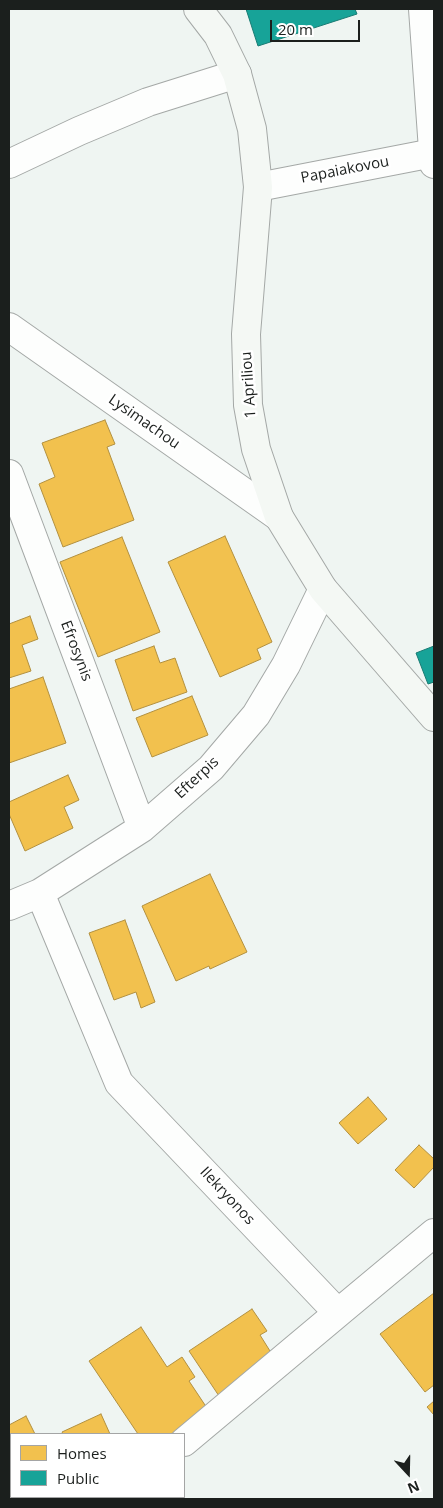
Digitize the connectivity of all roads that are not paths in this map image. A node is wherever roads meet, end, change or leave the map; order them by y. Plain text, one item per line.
1 (198, 9) edge
2 (423, 9) edge
3 (236, 74) junction
4 (433, 158) edge
5 (9, 164) edge
6 (258, 187) junction
7 (9, 327) edge
8 (9, 474) edge
9 (279, 518) junction
10 (323, 589) junction
11 (434, 717) edge
12 (142, 828) junction
13 (40, 892) junction
14 (9, 906) edge
15 (434, 1233) edge
16 (338, 1314) junction
17 (185, 1441) edge

1 - 3 main road, 1 Apriliou
2 - 4 street
3 - 5 street
3 - 6 main road, 1 Apriliou
4 - 6 street, Papaiakovou
6 - 9 main road, 1 Apriliou
7 - 9 street, Lysimachou
8 - 12 street, Efrosynis
9 - 10 main road, 1 Apriliou
10 - 11 main road, 1 Apriliou
10 - 12 street, Efterpis
12 - 13 street, Efterpis
13 - 14 street, Efterpis
13 - 16 street, Ilekryonos
15 - 16 street
16 - 17 street

